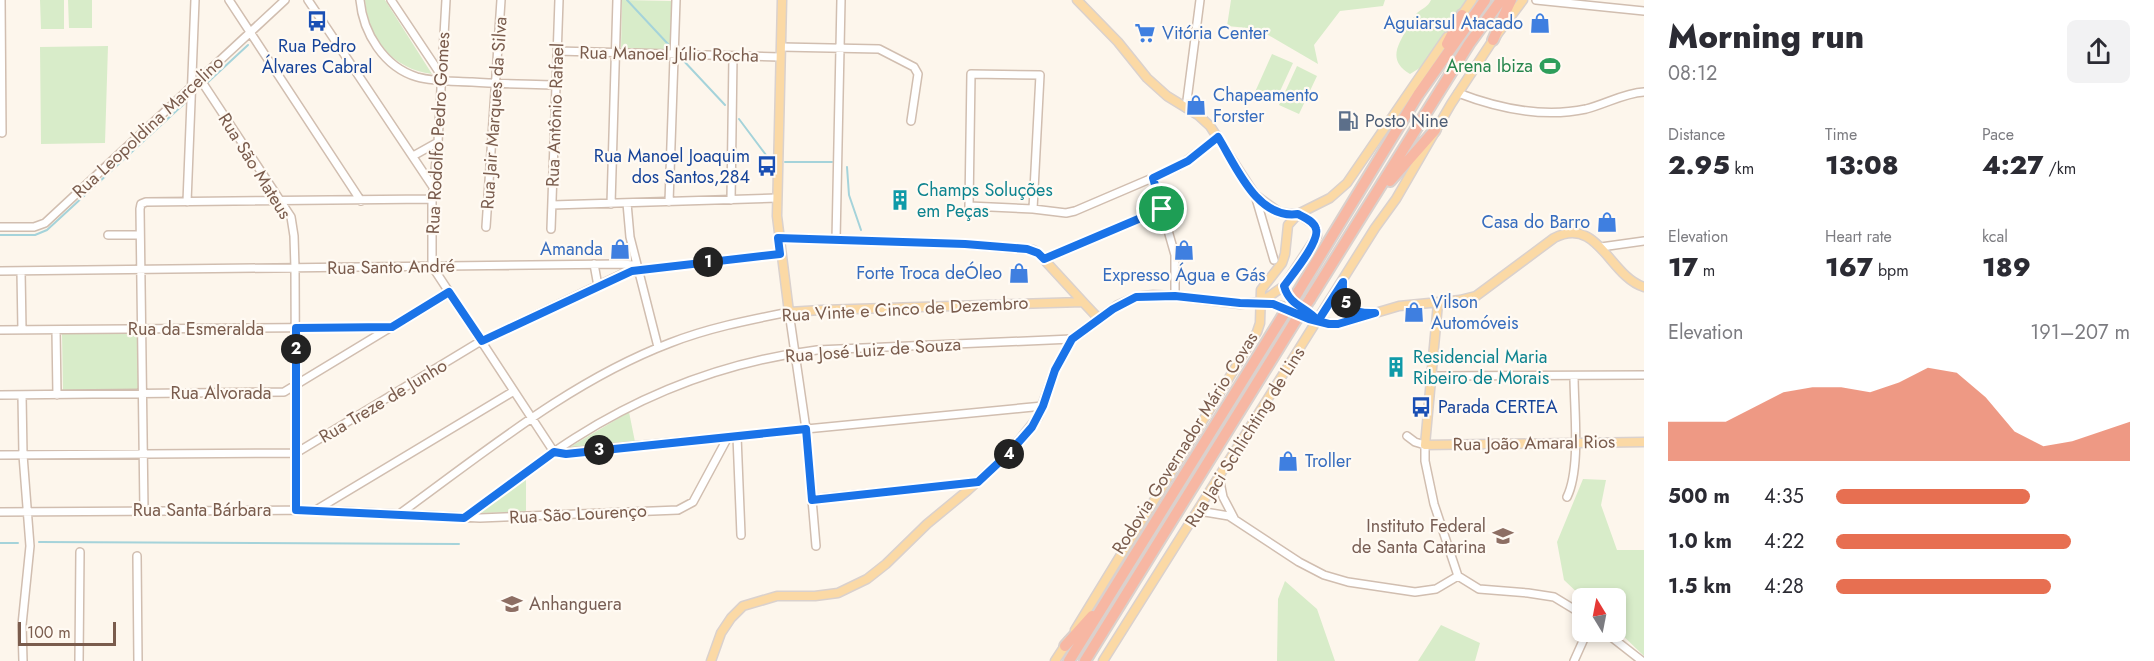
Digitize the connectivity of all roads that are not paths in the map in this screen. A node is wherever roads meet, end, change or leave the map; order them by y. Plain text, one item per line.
1 (1, 0) edge
2 (195, 0) edge
3 (229, 0) edge
4 (285, 0) edge
5 (308, 0) edge
6 (360, 0) edge
7 (391, 0) edge
8 (446, 0) edge
9 (501, 0) edge
10 (559, 0) edge
11 (617, 0) edge
12 (676, 0) edge
13 (782, 0) edge
14 (841, 0) edge
15 (1077, 0) edge
16 (1200, 0) edge
17 (1472, 0) edge
18 (1485, 0) edge
19 (1501, 0) edge
20 (1511, 0) edge
21 (1523, 0) edge
22 (1536, 0) edge
23 (1644, 11) edge
24 (1462, 15) junction
25 (250, 33) junction
26 (1493, 40) junction
27 (840, 48) junction
28 (557, 51) junction
29 (781, 52) junction
30 (616, 53) junction
31 (675, 54) junction
32 (733, 56) junction
33 (440, 78) junction
34 (200, 79) junction
35 (495, 83) junction
36 (555, 84) junction
37 (192, 86) junction
38 (1644, 92) edge
39 (1458, 93) junction
40 (1418, 95) junction
41 (1186, 108) junction
42 (911, 121) dead end
43 (1435, 130) junction
44 (2, 133) dead end
45 (1218, 137) junction
46 (438, 142) junction
47 (413, 156) junction
48 (1153, 178) junction
49 (433, 188) junction
50 (1255, 195) junction
51 (777, 198) junction
52 (432, 200) junction
53 (731, 200) junction
54 (280, 201) junction
55 (361, 201) junction
56 (187, 202) junction
57 (669, 202) junction
58 (627, 203) junction
59 (611, 204) junction
60 (552, 205) junction
61 (1368, 206) junction
62 (1033, 208) junction
63 (1162, 209) junction
64 (1298, 214) junction
65 (0, 227) edge
66 (486, 227) dead end
67 (551, 229) dead end
68 (108, 235) dead end
69 (140, 235) junction
70 (778, 238) junction
71 (836, 240) junction
72 (1644, 241) edge
73 (1601, 247) junction
74 (780, 254) junction
75 (1044, 259) junction
76 (1274, 260) dead end
77 (594, 264) junction
78 (432, 266) junction
79 (295, 268) junction
80 (141, 270) junction
81 (639, 270) junction
82 (0, 271) edge
83 (21, 271) junction
84 (1343, 282) junction
85 (598, 286) junction
86 (1284, 286) junction
87 (1644, 287) edge
88 (449, 292) junction
89 (1175, 296) junction
90 (1083, 302) junction
91 (1260, 302) junction
92 (1240, 303) junction
93 (1438, 303) junction
94 (789, 312) junction
95 (1375, 313) junction
96 (1099, 319) junction
97 (1318, 321) junction
98 (1260, 323) junction
99 (1338, 324) junction
100 (392, 327) junction
101 (296, 328) junction
102 (141, 329) junction
103 (0, 330) edge
104 (22, 330) junction
105 (56, 330) junction
106 (1308, 338) junction
107 (1072, 339) junction
108 (482, 341) junction
109 (658, 347) junction
110 (795, 353) junction
111 (1644, 375) edge
112 (1431, 376) junction
113 (1574, 376) junction
114 (296, 386) junction
115 (514, 391) junction
116 (142, 394) junction
117 (0, 395) edge
118 (22, 395) junction
119 (57, 395) junction
120 (1043, 406) junction
121 (532, 418) junction
122 (806, 429) junction
123 (736, 436) junction
124 (1407, 436) dead end
125 (728, 437) junction
126 (1644, 441) edge
127 (1574, 442) junction
128 (1425, 445) junction
129 (554, 452) junction
130 (296, 453) junction
131 (143, 454) junction
132 (0, 455) edge
133 (23, 455) junction
134 (1219, 477) junction
135 (978, 482) junction
136 (1568, 497) dead end
137 (812, 500) junction
138 (296, 510) junction
139 (316, 510) junction
140 (144, 511) junction
141 (0, 512) edge
142 (28, 512) junction
143 (398, 515) junction
144 (1196, 515) junction
145 (464, 518) junction
146 (1235, 520) junction
147 (741, 535) dead end
148 (816, 546) dead end
149 (80, 552) dead end
150 (136, 556) dead end
151 (1458, 576) junction
152 (1110, 596) junction
153 (1572, 608) edge
154 (1583, 642) edge
155 (1618, 642) edge
156 (1065, 646) junction
157 (23, 661) edge
158 (79, 661) edge
159 (138, 661) edge
160 (711, 661) edge
161 (1055, 661) edge
162 (1069, 661) edge
163 (1085, 661) edge
164 (1103, 661) edge
165 (1574, 661) edge
166 (1642, 661) edge

1 - 44 street
2 - 37 street
3 - 25 street
4 - 25 street, Rua Leopoldina Marcelino
5 - 47 street
6 - 33 street
7 - 33 street
8 - 33 street, Rua Rodolfo Pedro Gomes
9 - 35 street, Rua Jair Marques da Silva
10 - 28 street, Rua Antônio Rafael
11 - 30 street
12 - 31 street
13 - 29 main road
14 - 27 street
15 - 41 main road
16 - 41 street
17 - 24 main road
18 - 40 highway, Rodovia Governador Mário Covas
19 - 61 highway, Rodovia Governador Mário Covas
20 - 26 highway
21 - 26 main road, Rua Jaci Schlichting de Lins
22 - 23 street
24 - 40 highway
24 - 64 main road
25 - 34 street, Rua Leopoldina Marcelino
25 - 55 street
26 - 39 main road, Rua Jaci Schlichting de Lins
27 - 29 street, Rua Manoel Júlio Rocha
27 - 42 street, Rua Manoel Júlio Rocha
27 - 71 street
28 - 30 street, Rua Manoel Júlio Rocha
28 - 36 street, Rua Antônio Rafael
29 - 32 street, Rua Manoel Júlio Rocha
29 - 51 main road
30 - 31 street, Rua Manoel Júlio Rocha
30 - 59 street
31 - 32 street, Rua Manoel Júlio Rocha
31 - 57 street
32 - 53 street
33 - 35 street
33 - 46 street, Rua Rodolfo Pedro Gomes
34 - 37 street, Rua Leopoldina Marcelino
34 - 54 street, Rua São Mateus
35 - 36 street
35 - 66 street, Rua Jair Marques da Silva
36 - 60 street, Rua Antônio Rafael
37 - 56 street
37 - 65 street, Rua Leopoldina Marcelino
38 - 39 street
39 - 43 main road, Rua Jaci Schlichting de Lins
40 - 152 highway, Rodovia Governador Mário Covas, bridge
41 - 45 main road
43 - 61 highway
43 - 84 main road, Rua Jaci Schlichting de Lins
45 - 48 street
45 - 50 main road
46 - 47 street
46 - 49 street, Rua Rodolfo Pedro Gomes
47 - 49 street
48 - 62 street
48 - 63 street
49 - 52 street, Rua Rodolfo Pedro Gomes
50 - 64 main road
50 - 76 street
51 - 53 street
51 - 70 main road
52 - 55 street
52 - 78 street, Rua Rodolfo Pedro Gomes
53 - 57 street
54 - 55 street
54 - 56 street
54 - 79 street, Rua São Mateus
56 - 69 street
57 - 58 street
58 - 59 street
58 - 81 street
59 - 60 street
60 - 67 street, Rua Antônio Rafael
61 - 163 highway, Rodovia Governador Mário Covas, bridge
62 - 62 street
63 - 75 street
63 - 89 street
64 - 86 main road
64 - 91 main road
68 - 69 street
69 - 80 street
70 - 71 main road
70 - 74 main road
71 - 75 main road
72 - 73 street
73 - 87 main road
73 - 93 main road
74 - 81 street, Rua Santo André
74 - 94 main road
75 - 90 main road
77 - 78 street, Rua Santo André
77 - 81 street, Rua Santo André
77 - 85 street
78 - 79 street, Rua Santo André
78 - 88 street
79 - 80 street, Rua Santo André
79 - 101 street, Rua São Mateus
80 - 83 street, Rua Santo André
80 - 102 street
81 - 85 street, Rua Treze de Junho
81 - 109 street
82 - 83 street, Rua Santo André
83 - 104 street
84 - 95 main road
84 - 97 main road, Rua Jaci Schlichting de Lins
85 - 108 street, Rua Treze de Junho
86 - 91 main road
86 - 97 main road
88 - 100 street, Rua Alvorada
88 - 108 street
89 - 92 main road
89 - 96 main road
90 - 94 main road, Rua Vinte e Cinco de Dezembro
90 - 96 main road
91 - 92 main road
91 - 97 main road
91 - 98 main road
92 - 98 main road
93 - 95 main road
93 - 112 main road
94 - 109 street, Rua Vinte e Cinco de Dezembro
94 - 110 street
95 - 99 main road
96 - 107 main road
97 - 99 main road
97 - 106 main road, Rua Jaci Schlichting de Lins
98 - 156 main road
99 - 106 main road
100 - 101 street, Rua da Esmeralda
100 - 114 street, Rua Alvorada
101 - 102 street, Rua da Esmeralda
101 - 114 street, Rua São Mateus
102 - 105 street, Rua da Esmeralda
102 - 116 street
103 - 104 street, Rua da Esmeralda
104 - 105 street, Rua da Esmeralda
105 - 119 street
106 - 134 main road, Rua Jaci Schlichting de Lins
107 - 110 street, Rua José Luiz de Souza
107 - 120 main road
108 - 115 street
108 - 130 street, Rua Treze de Junho
109 - 121 street, Rua Vinte e Cinco de Dezembro
110 - 122 street
110 - 129 street, Rua José Luiz de Souza
111 - 113 street
112 - 113 street
112 - 128 main road
113 - 127 street
114 - 116 street, Rua Alvorada
114 - 130 street, Rua São Mateus
115 - 121 street
115 - 139 street
116 - 119 street, Rua Alvorada
116 - 131 street
117 - 118 street, Rua Alvorada
118 - 119 street, Rua Alvorada
118 - 133 street
120 - 122 street
120 - 135 main road
121 - 129 street
121 - 143 street, Rua Vinte e Cinco de Dezembro
122 - 123 street
122 - 137 street
123 - 125 street
123 - 147 street
124 - 128 street
125 - 129 street
125 - 145 street, Rua São Lourenço
126 - 127 main road, Rua João Amaral Rios
127 - 128 main road, Rua João Amaral Rios
127 - 136 street
128 - 151 street
129 - 145 street, Rua José Luiz de Souza
130 - 131 street
130 - 138 street, Rua São Mateus
131 - 133 street
131 - 140 street
132 - 133 street
133 - 142 street
134 - 144 main road, Rua Jaci Schlichting de Lins
134 - 146 street
135 - 137 street
135 - 160 main road
137 - 148 street
138 - 139 street, Rua Santa Bárbara
138 - 140 street, Rua Santa Bárbara
139 - 143 street, Rua São Lourenço
140 - 142 street, Rua Santa Bárbara
141 - 142 street, Rua Santa Bárbara
142 - 157 street
143 - 145 street, Rua São Lourenço
144 - 146 street
144 - 164 main road, Rua Jaci Schlichting de Lins
146 - 151 street
149 - 158 street
150 - 159 street
151 - 153 street
152 - 156 highway
152 - 162 highway, Rodovia Governador Mário Covas
154 - 165 street
155 - 166 street
156 - 161 main road

